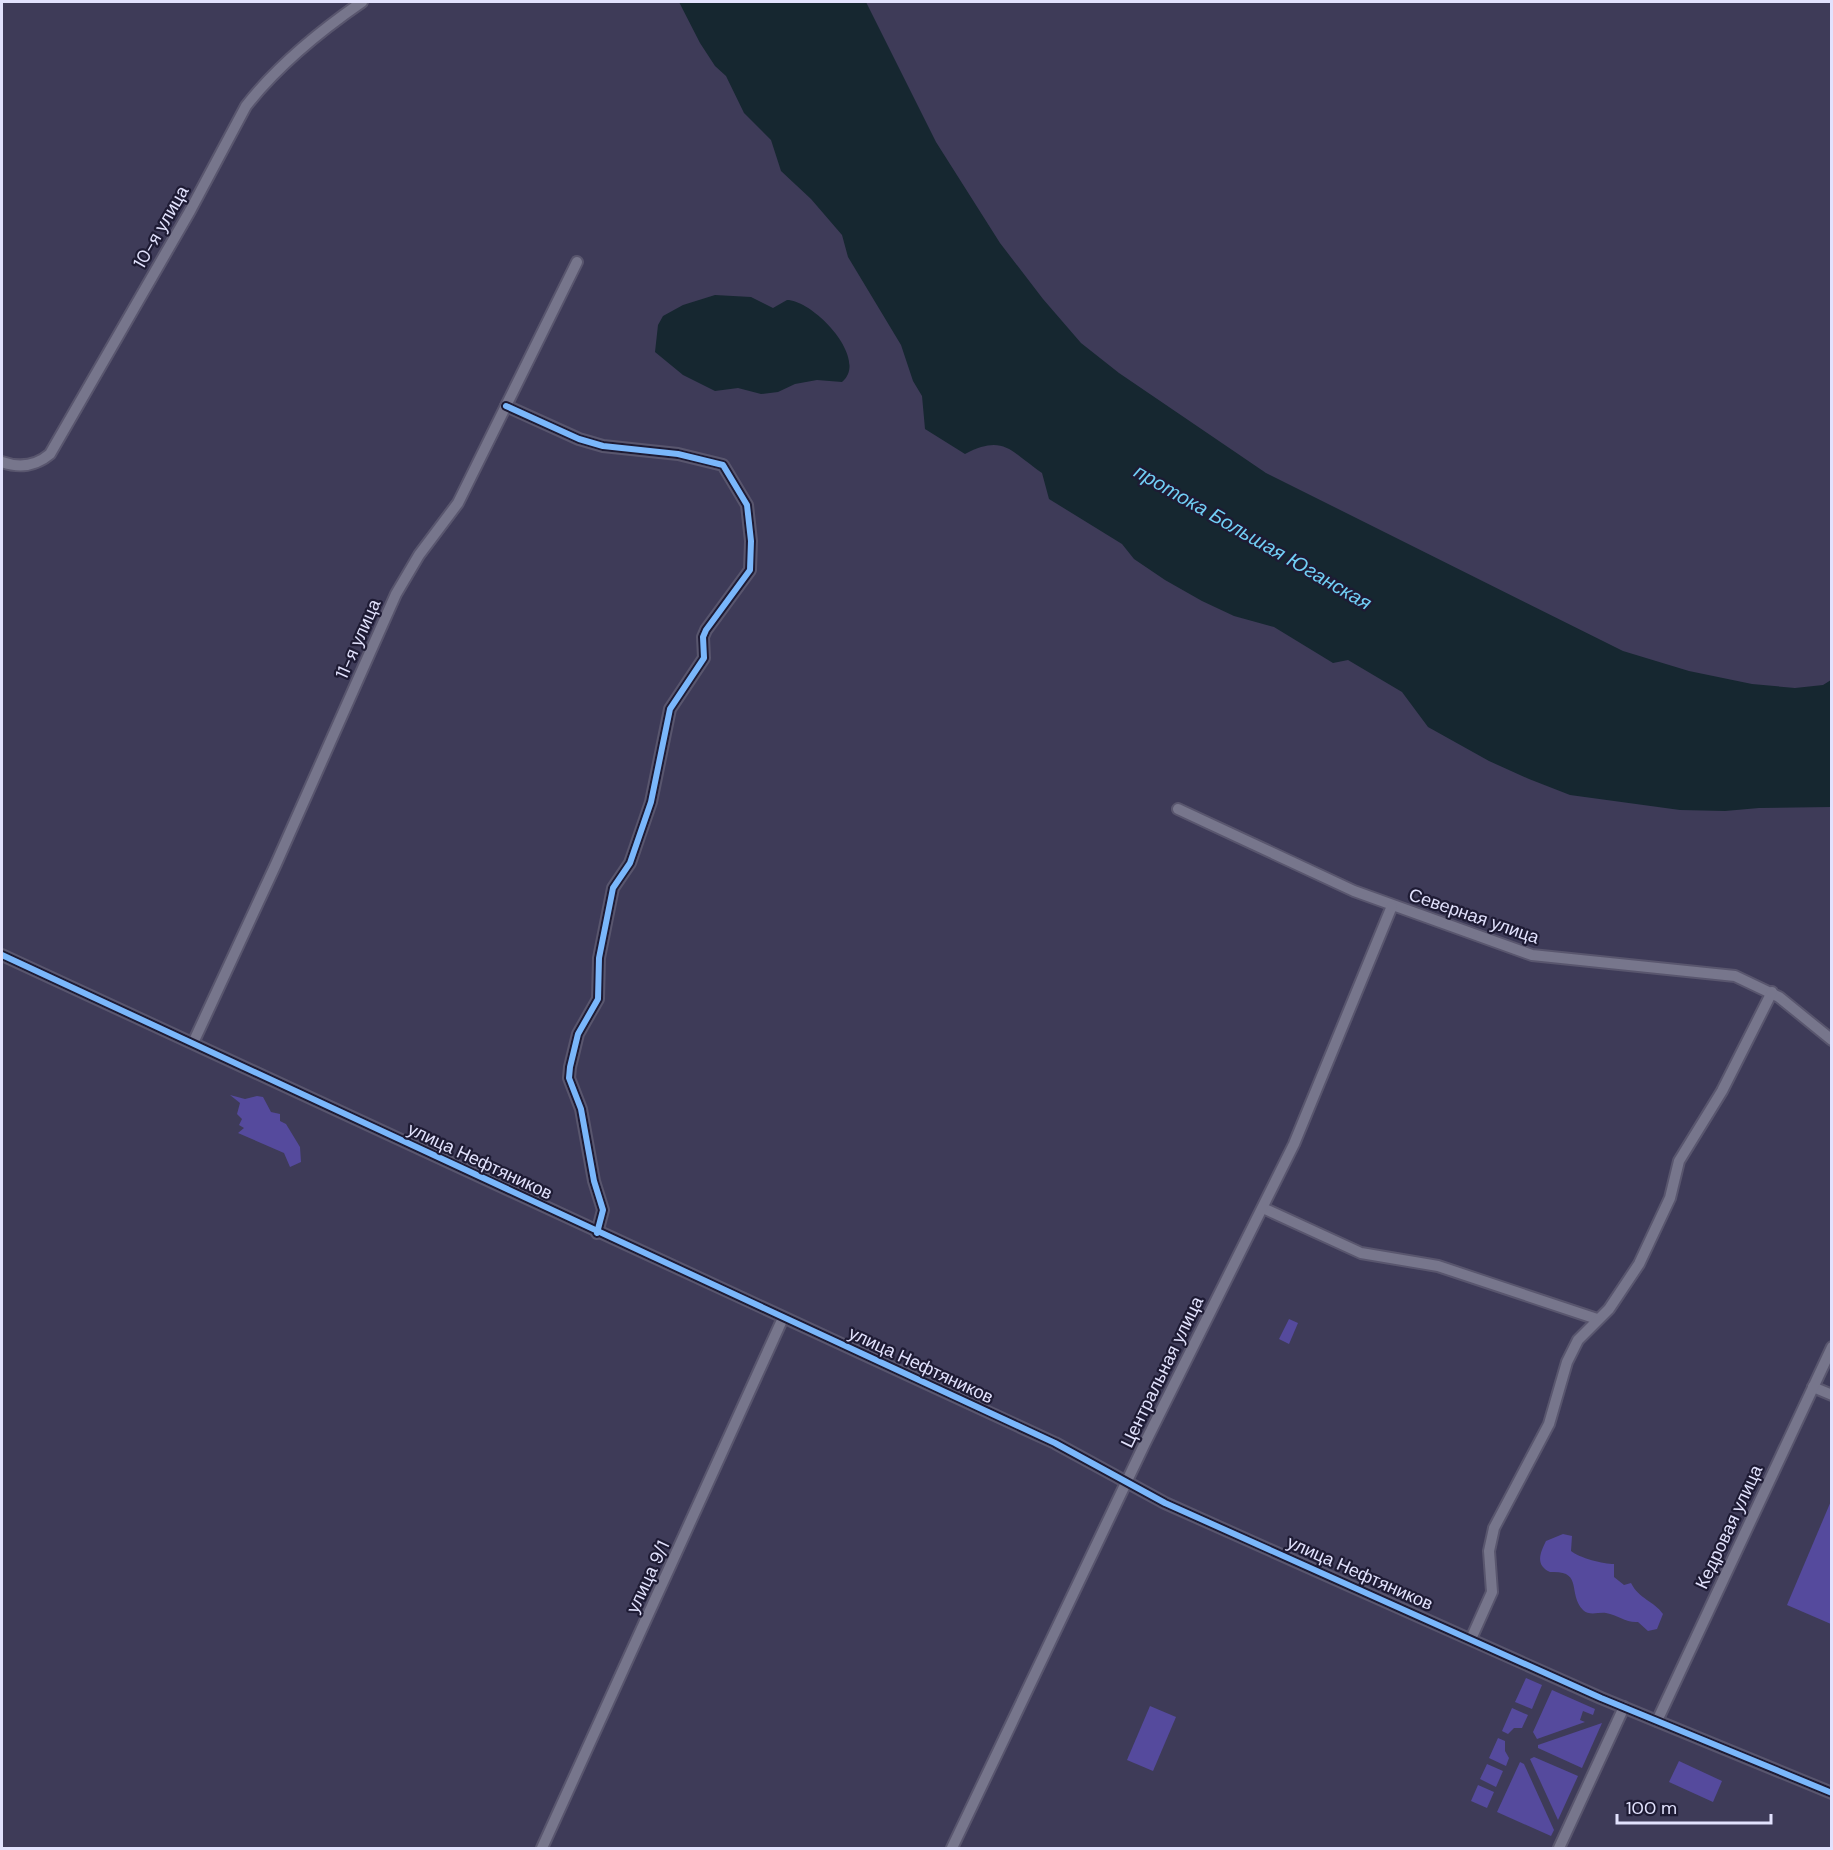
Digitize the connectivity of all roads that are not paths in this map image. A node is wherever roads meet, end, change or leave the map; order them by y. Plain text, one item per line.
1 (362, 2) edge
2 (577, 262) dead end
3 (506, 406) junction
4 (2, 462) edge
5 (1178, 809) dead end
6 (1392, 906) junction
7 (2, 955) edge
8 (1772, 992) junction
9 (1832, 1040) edge
10 (193, 1043) junction
11 (1263, 1208) junction
12 (597, 1233) junction
13 (783, 1318) junction
14 (1597, 1319) junction
15 (1832, 1347) edge
16 (1813, 1387) junction
17 (1832, 1395) edge
18 (1126, 1482) junction
19 (1471, 1639) junction
20 (1624, 1707) junction
21 (1657, 1721) junction
22 (1832, 1793) edge
23 (542, 1848) edge
24 (952, 1848) edge
25 (1559, 1848) edge

1 - 4 street, 10-я улица
2 - 3 street, 11-я улица
3 - 10 street, 11-я улица
3 - 12 street
5 - 6 street, Северная улица
6 - 8 street, Северная улица
6 - 11 street, Центральная улица
7 - 10 street, улица Нефтяников
8 - 9 street, Северная улица
8 - 14 street
10 - 12 street, улица Нефтяников
11 - 14 street
11 - 18 street, Центральная улица
12 - 13 street, улица Нефтяников
13 - 18 street, улица Нефтяников
13 - 23 street, улица 9/1
14 - 19 street
15 - 16 street, Кедровая улица
16 - 17 street
16 - 21 street, Кедровая улица
18 - 19 street, улица Нефтяников
18 - 24 street, Центральная улица
19 - 20 street, улица Нефтяников
20 - 21 street, улица Нефтяников
20 - 25 street
21 - 22 street, улица Нефтяников

